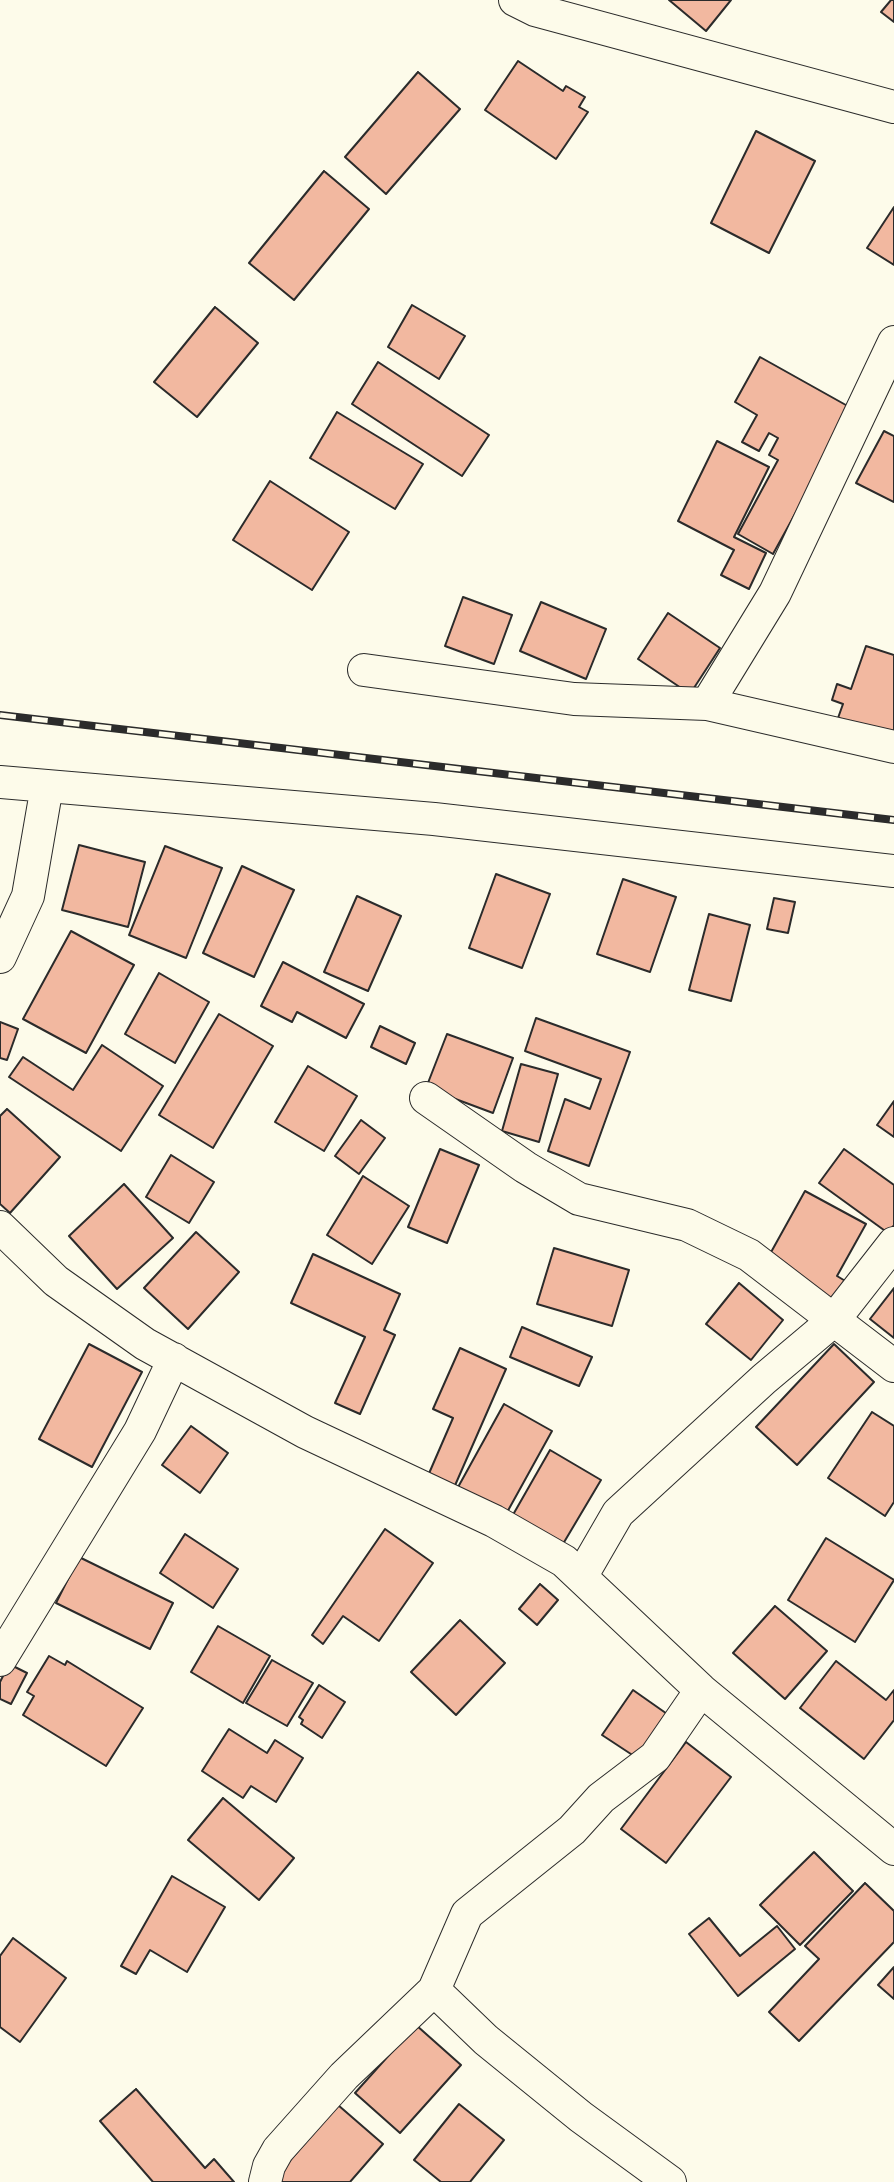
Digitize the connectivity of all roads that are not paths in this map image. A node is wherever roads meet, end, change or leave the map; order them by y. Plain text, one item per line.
1 (515, 0) edge
2 (894, 107) edge
3 (894, 342) edge
4 (364, 670) dead end
5 (707, 704) junction
6 (894, 747) edge
7 (0, 782) edge
8 (47, 786) junction
9 (894, 871) edge
10 (0, 957) edge
11 (426, 1098) dead end
12 (0, 1227) edge
13 (894, 1242) edge
14 (833, 1321) junction
15 (174, 1359) junction
16 (894, 1366) edge
17 (580, 1577) junction
18 (0, 1660) edge
19 (701, 1690) junction
20 (894, 1849) edge
21 (434, 1990) junction
22 (265, 2182) edge
23 (670, 2182) edge

1 - 2 street
3 - 5 street
4 - 5 street
5 - 6 street
7 - 8 street
8 - 9 street
8 - 10 street
11 - 14 street
12 - 15 street
13 - 14 street
14 - 16 street
14 - 17 street
15 - 17 street
15 - 18 street
17 - 19 street
19 - 20 street
19 - 21 street
21 - 22 street
21 - 23 street

